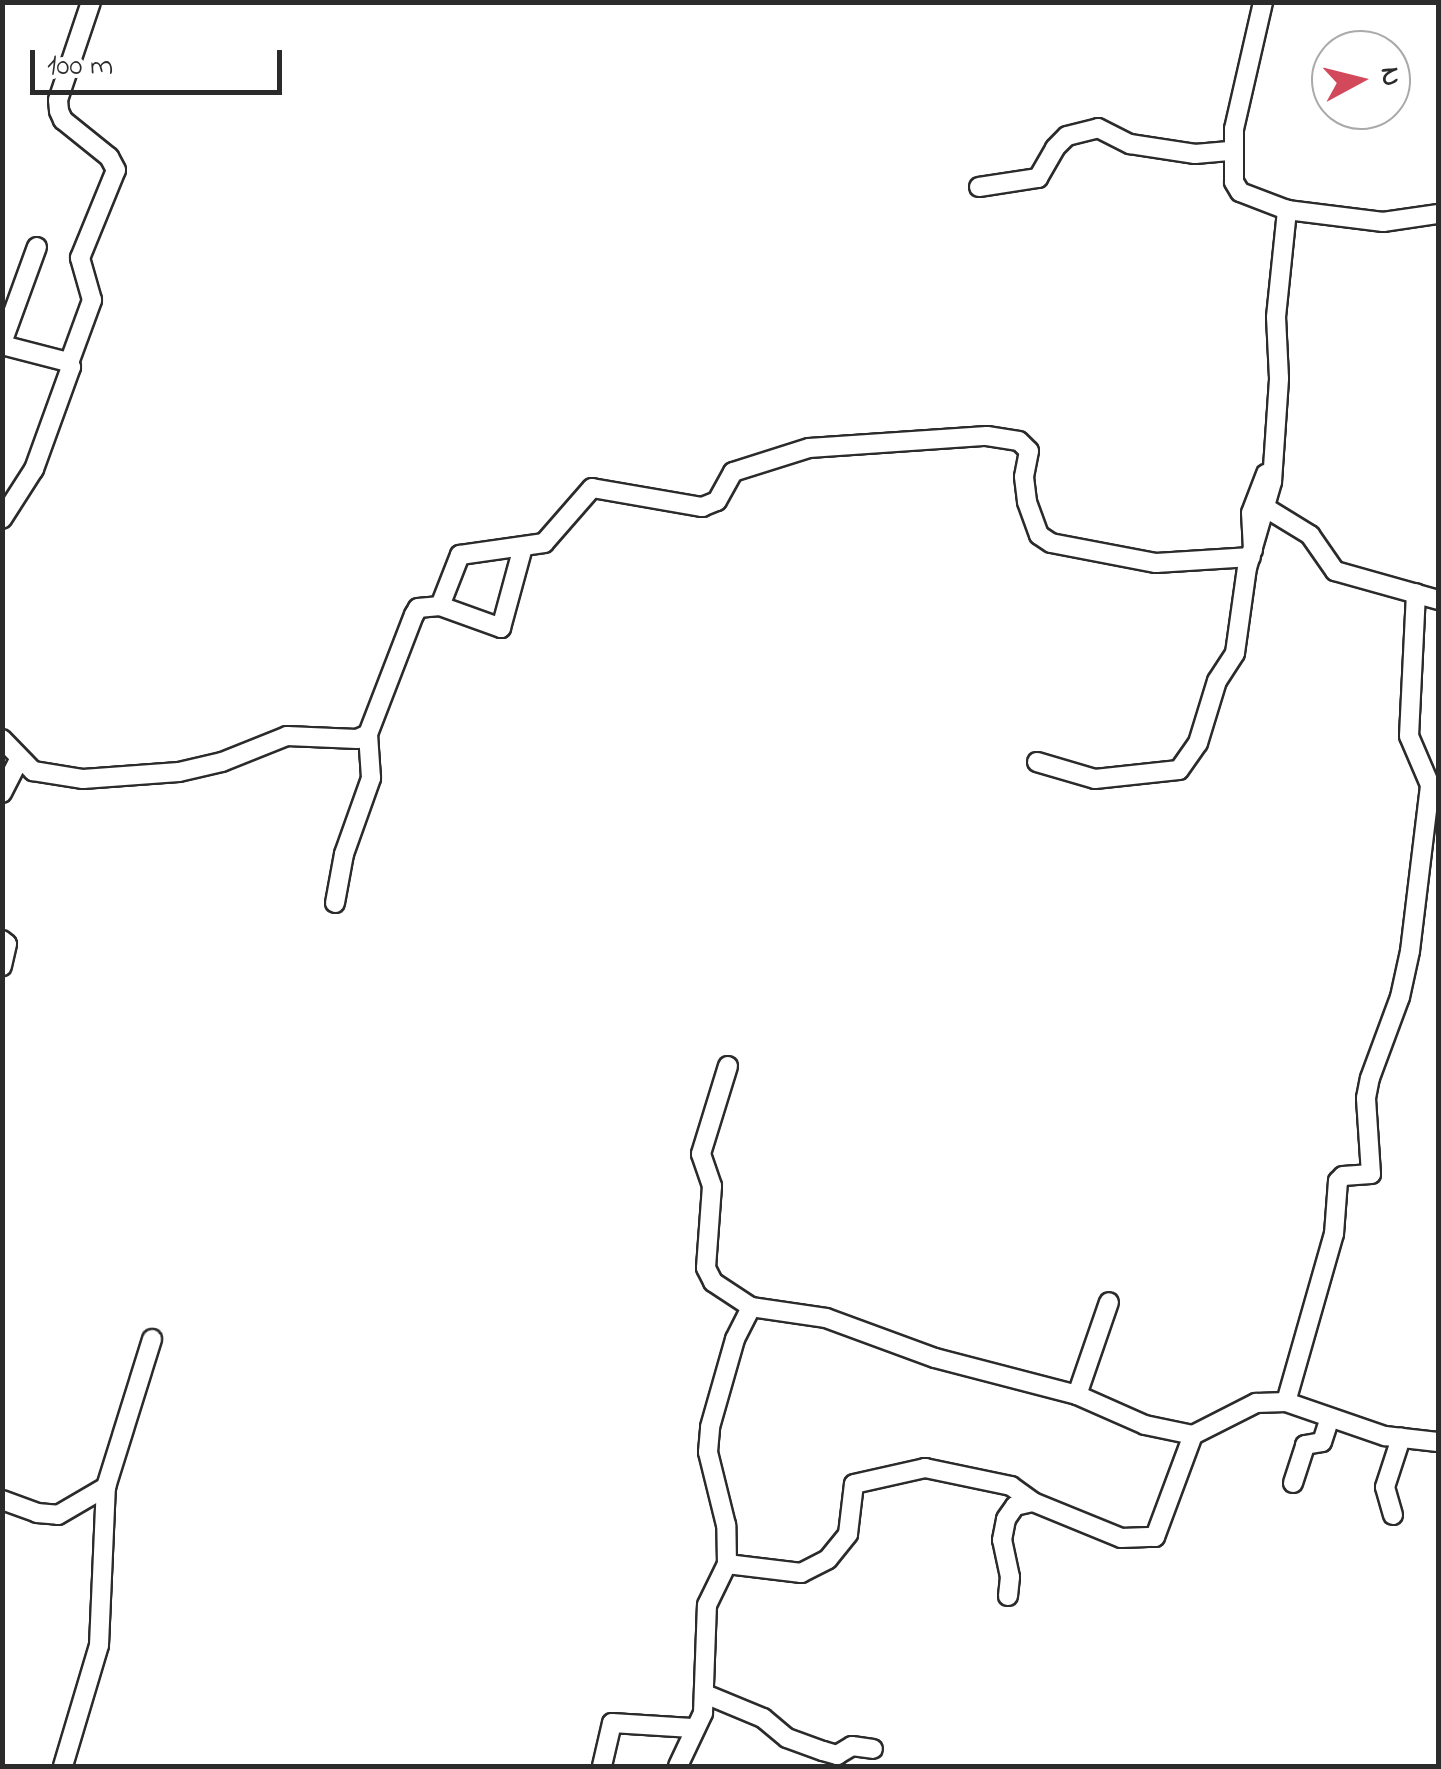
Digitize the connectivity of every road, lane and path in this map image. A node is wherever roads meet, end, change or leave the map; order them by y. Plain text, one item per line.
1 (90, 2) edge
2 (1263, 2) edge
3 (1232, 151) junction
4 (979, 187) dead end
5 (1287, 210) junction
6 (1438, 214) edge
7 (37, 247) dead end
8 (2, 344) edge
9 (70, 363) junction
10 (1274, 456) junction
11 (1266, 508) junction
12 (2, 518) edge
13 (523, 548) junction
14 (1252, 554) junction
15 (1416, 593) junction
16 (1438, 600) edge
17 (440, 606) junction
18 (368, 734) junction
19 (2, 739) edge
20 (18, 761) junction
21 (1037, 762) dead end
22 (2, 793) edge
23 (335, 904) dead end
24 (2, 940) edge
25 (2, 966) edge
26 (728, 1066) dead end
27 (1109, 1302) dead end
28 (751, 1307) junction
29 (152, 1339) dead end
30 (1077, 1394) junction
31 (1286, 1402) junction
32 (1330, 1418) junction
33 (1193, 1435) junction
34 (1401, 1438) junction
35 (1438, 1442) edge
36 (1293, 1483) dead end
37 (106, 1487) junction
38 (2, 1500) edge
39 (1032, 1502) junction
40 (1392, 1514) dead end
41 (727, 1564) junction
42 (1008, 1596) dead end
43 (705, 1694) junction
44 (692, 1728) junction
45 (872, 1749) dead end
46 (835, 1761) edge
47 (63, 1766) edge
48 (602, 1766) edge
49 (678, 1766) edge

1 - 9 street
2 - 3 street
3 - 4 street
3 - 5 street
5 - 6 street
5 - 10 street
7 - 8 street
8 - 9 street
9 - 12 street
10 - 11 street
10 - 14 street
11 - 14 street
11 - 15 street
13 - 14 street
13 - 17 street
13 - 17 street
14 - 21 street
15 - 16 street
15 - 31 street
17 - 18 street
18 - 20 street
18 - 23 street
19 - 20 street
20 - 22 street
24 - 25 street
26 - 28 street
27 - 30 street
28 - 30 street
28 - 41 street
29 - 37 street
30 - 33 street
31 - 32 street
31 - 33 street
32 - 34 street
32 - 36 street
33 - 39 street
34 - 35 street
34 - 40 street
37 - 38 street
37 - 47 street
39 - 41 street
39 - 42 street
41 - 43 street
43 - 44 street
43 - 46 street
44 - 48 street
44 - 49 street
45 - 46 street

